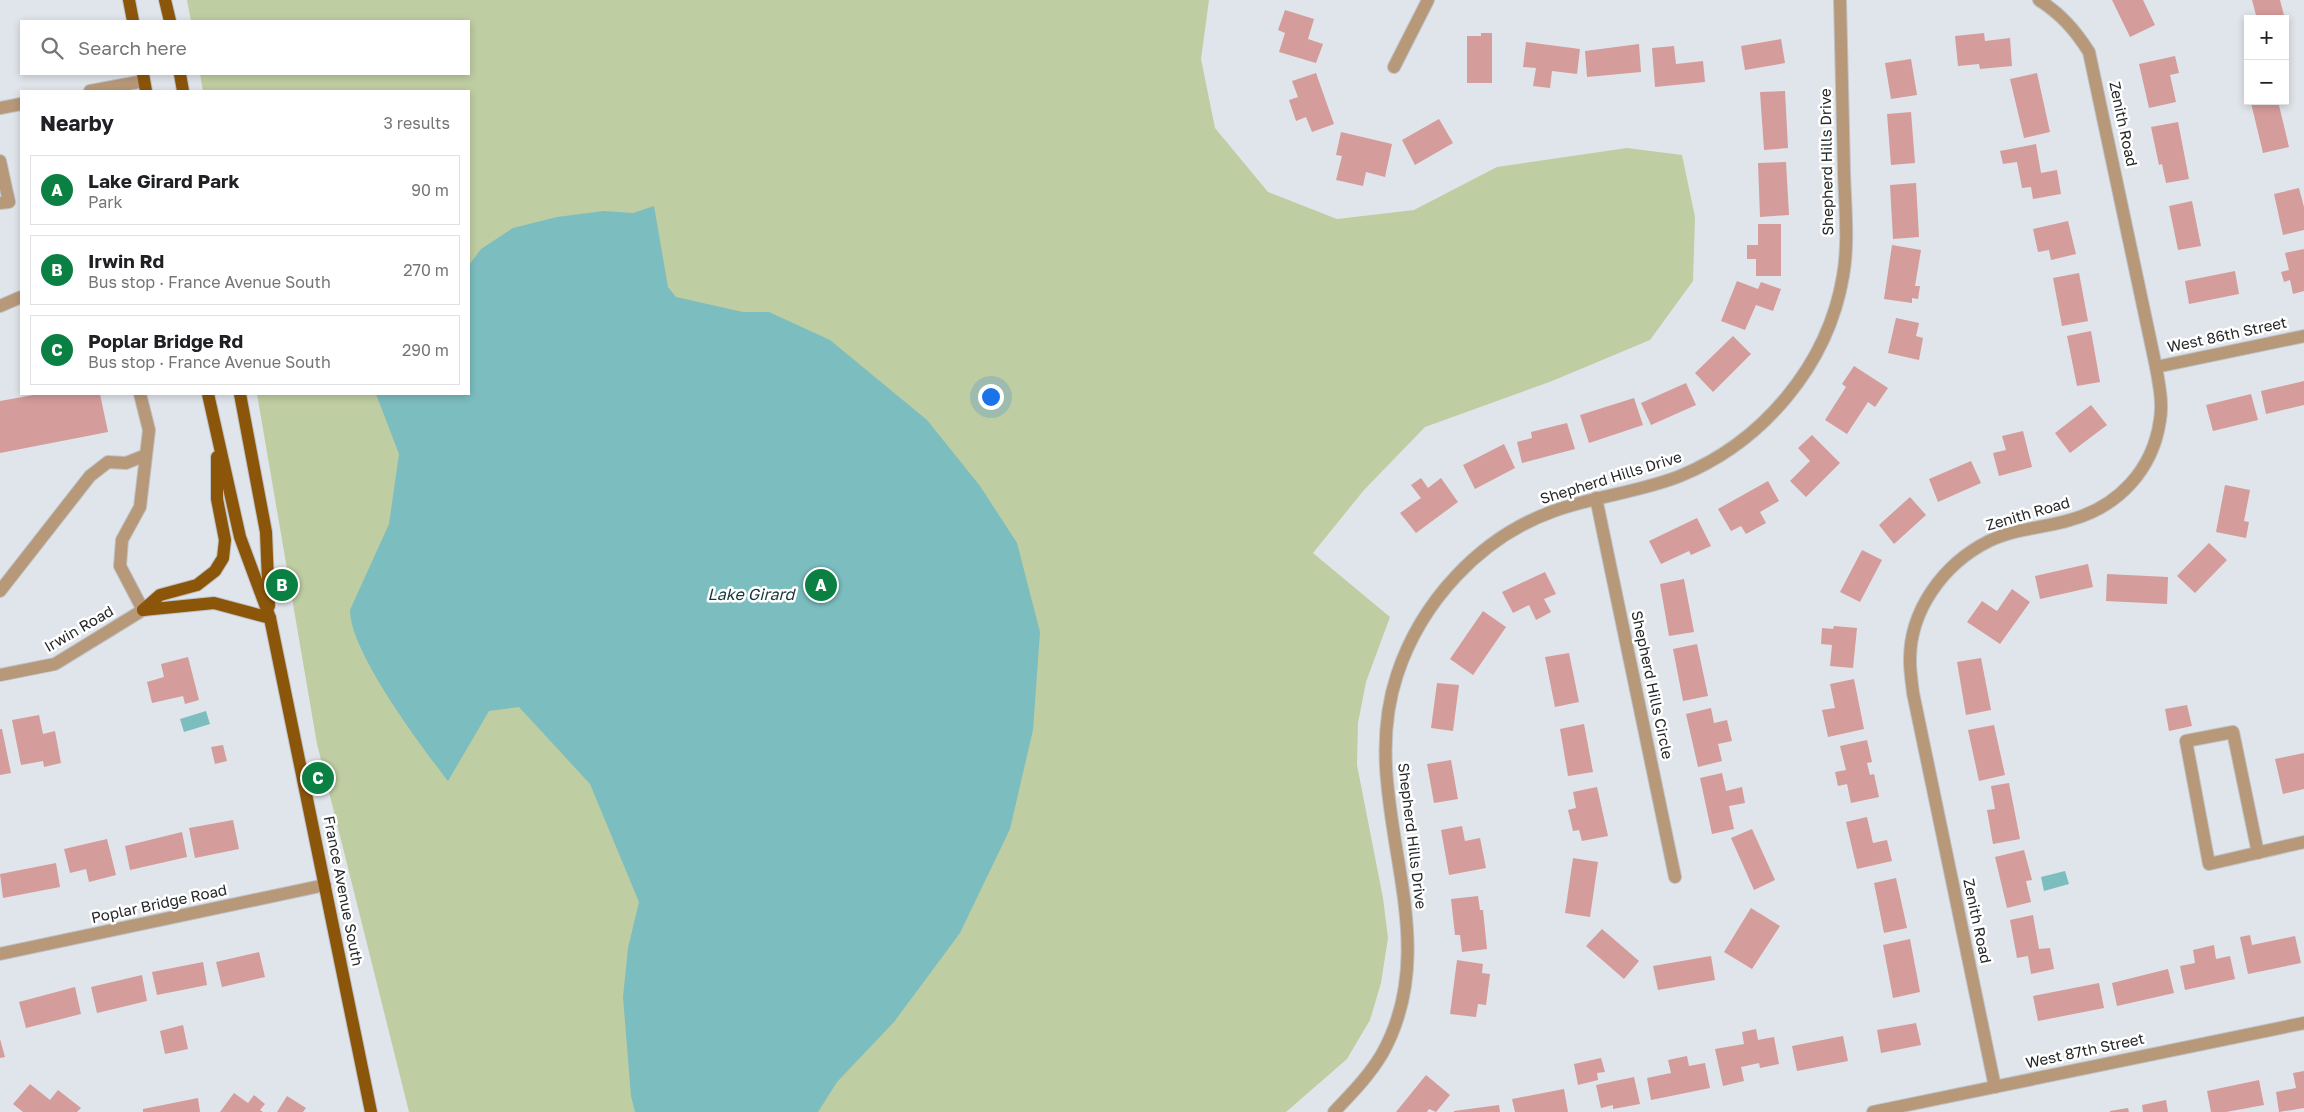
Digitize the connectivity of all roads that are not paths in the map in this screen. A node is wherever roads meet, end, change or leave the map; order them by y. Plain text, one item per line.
1 (128, 0) edge
2 (166, 0) edge
3 (1428, 0) edge
4 (1840, 0) edge
5 (2039, 0) edge
6 (133, 20) edge
7 (170, 20) edge
8 (1394, 67) dead end
9 (180, 75) edge
10 (146, 84) edge
11 (98, 90) edge
12 (183, 90) edge
13 (20, 104) edge
14 (0, 108) edge
15 (0, 161) edge
16 (0, 204) edge
17 (20, 297) edge
18 (0, 306) edge
19 (2304, 336) edge
20 (2156, 367) junction
21 (140, 395) edge
22 (208, 395) edge
23 (240, 395) edge
24 (216, 432) junction
25 (146, 455) junction
26 (1596, 498) junction
27 (0, 591) edge
28 (143, 610) junction
29 (270, 618) junction
30 (0, 675) edge
31 (2304, 842) edge
32 (2258, 853) junction
33 (1675, 877) dead end
34 (325, 885) junction
35 (0, 954) edge
36 (2304, 1023) edge
37 (1995, 1087) junction
38 (371, 1112) edge
39 (1334, 1112) edge
40 (1873, 1112) edge

1 - 6 main road
2 - 7 main road
3 - 8 street
4 - 26 street, Shepherd Hills Drive
5 - 20 street, Zenith Road
9 - 12 main road
10 - 11 street
13 - 14 street
15 - 16 street
17 - 18 street
19 - 20 street, West 86th Street
20 - 37 street, Zenith Road
21 - 25 street
22 - 24 main road, France Avenue South
23 - 29 main road, France Avenue South
24 - 28 main road
24 - 29 main road, France Avenue South
25 - 27 street
25 - 28 street
26 - 33 street, Shepherd Hills Circle
26 - 39 street, Shepherd Hills Drive
28 - 29 main road
28 - 30 street, Irwin Road
29 - 34 main road, France Avenue South
31 - 32 street
32 - 32 street
34 - 35 street, Poplar Bridge Road
34 - 38 main road, France Avenue South
36 - 37 street, West 87th Street
37 - 40 street, West 87th Street

